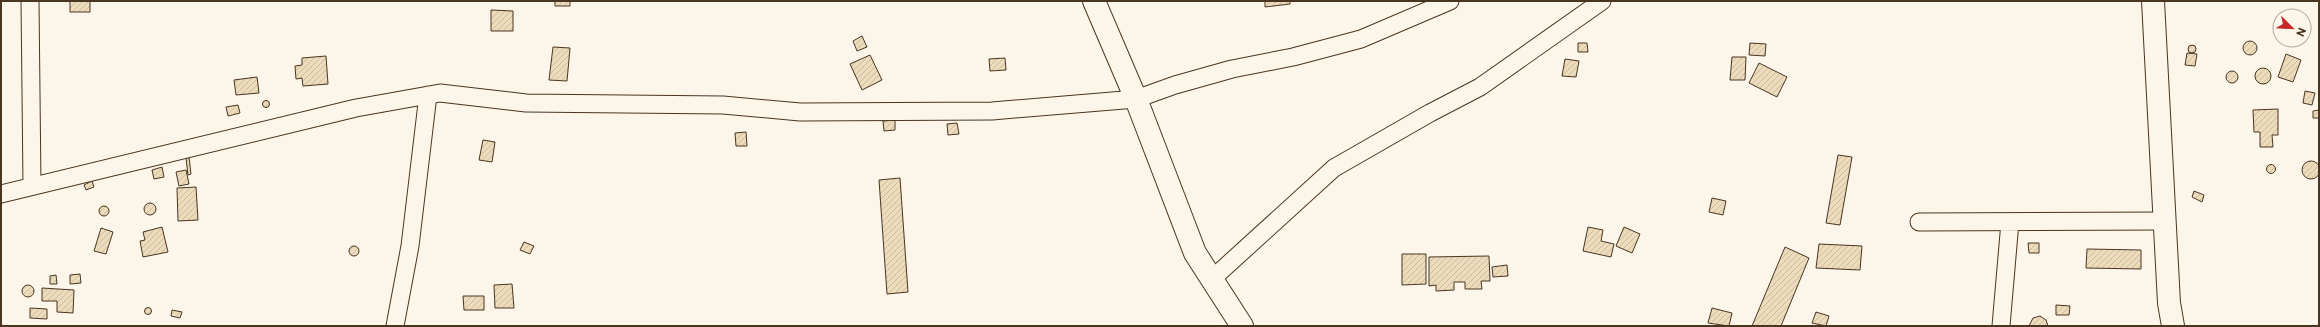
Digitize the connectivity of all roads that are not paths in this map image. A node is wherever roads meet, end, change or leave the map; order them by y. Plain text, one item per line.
1 (30, 1) edge
2 (1094, 1) edge
3 (1450, 1) edge
4 (1602, 1) edge
5 (2153, 1) edge
6 (428, 95) junction
7 (1136, 99) junction
8 (32, 186) junction
9 (1, 194) edge
10 (2165, 221) junction
11 (1919, 222) dead end
12 (2010, 222) junction
13 (1212, 279) junction
14 (395, 326) edge
15 (1242, 326) edge
16 (2000, 326) edge
17 (2173, 326) edge

1 - 8 street
2 - 7 street
3 - 7 street
4 - 13 street
5 - 10 street
6 - 7 street
6 - 8 street
6 - 14 street
7 - 13 street
8 - 9 street
10 - 12 street
10 - 17 street
11 - 12 street
12 - 16 street
13 - 15 street

